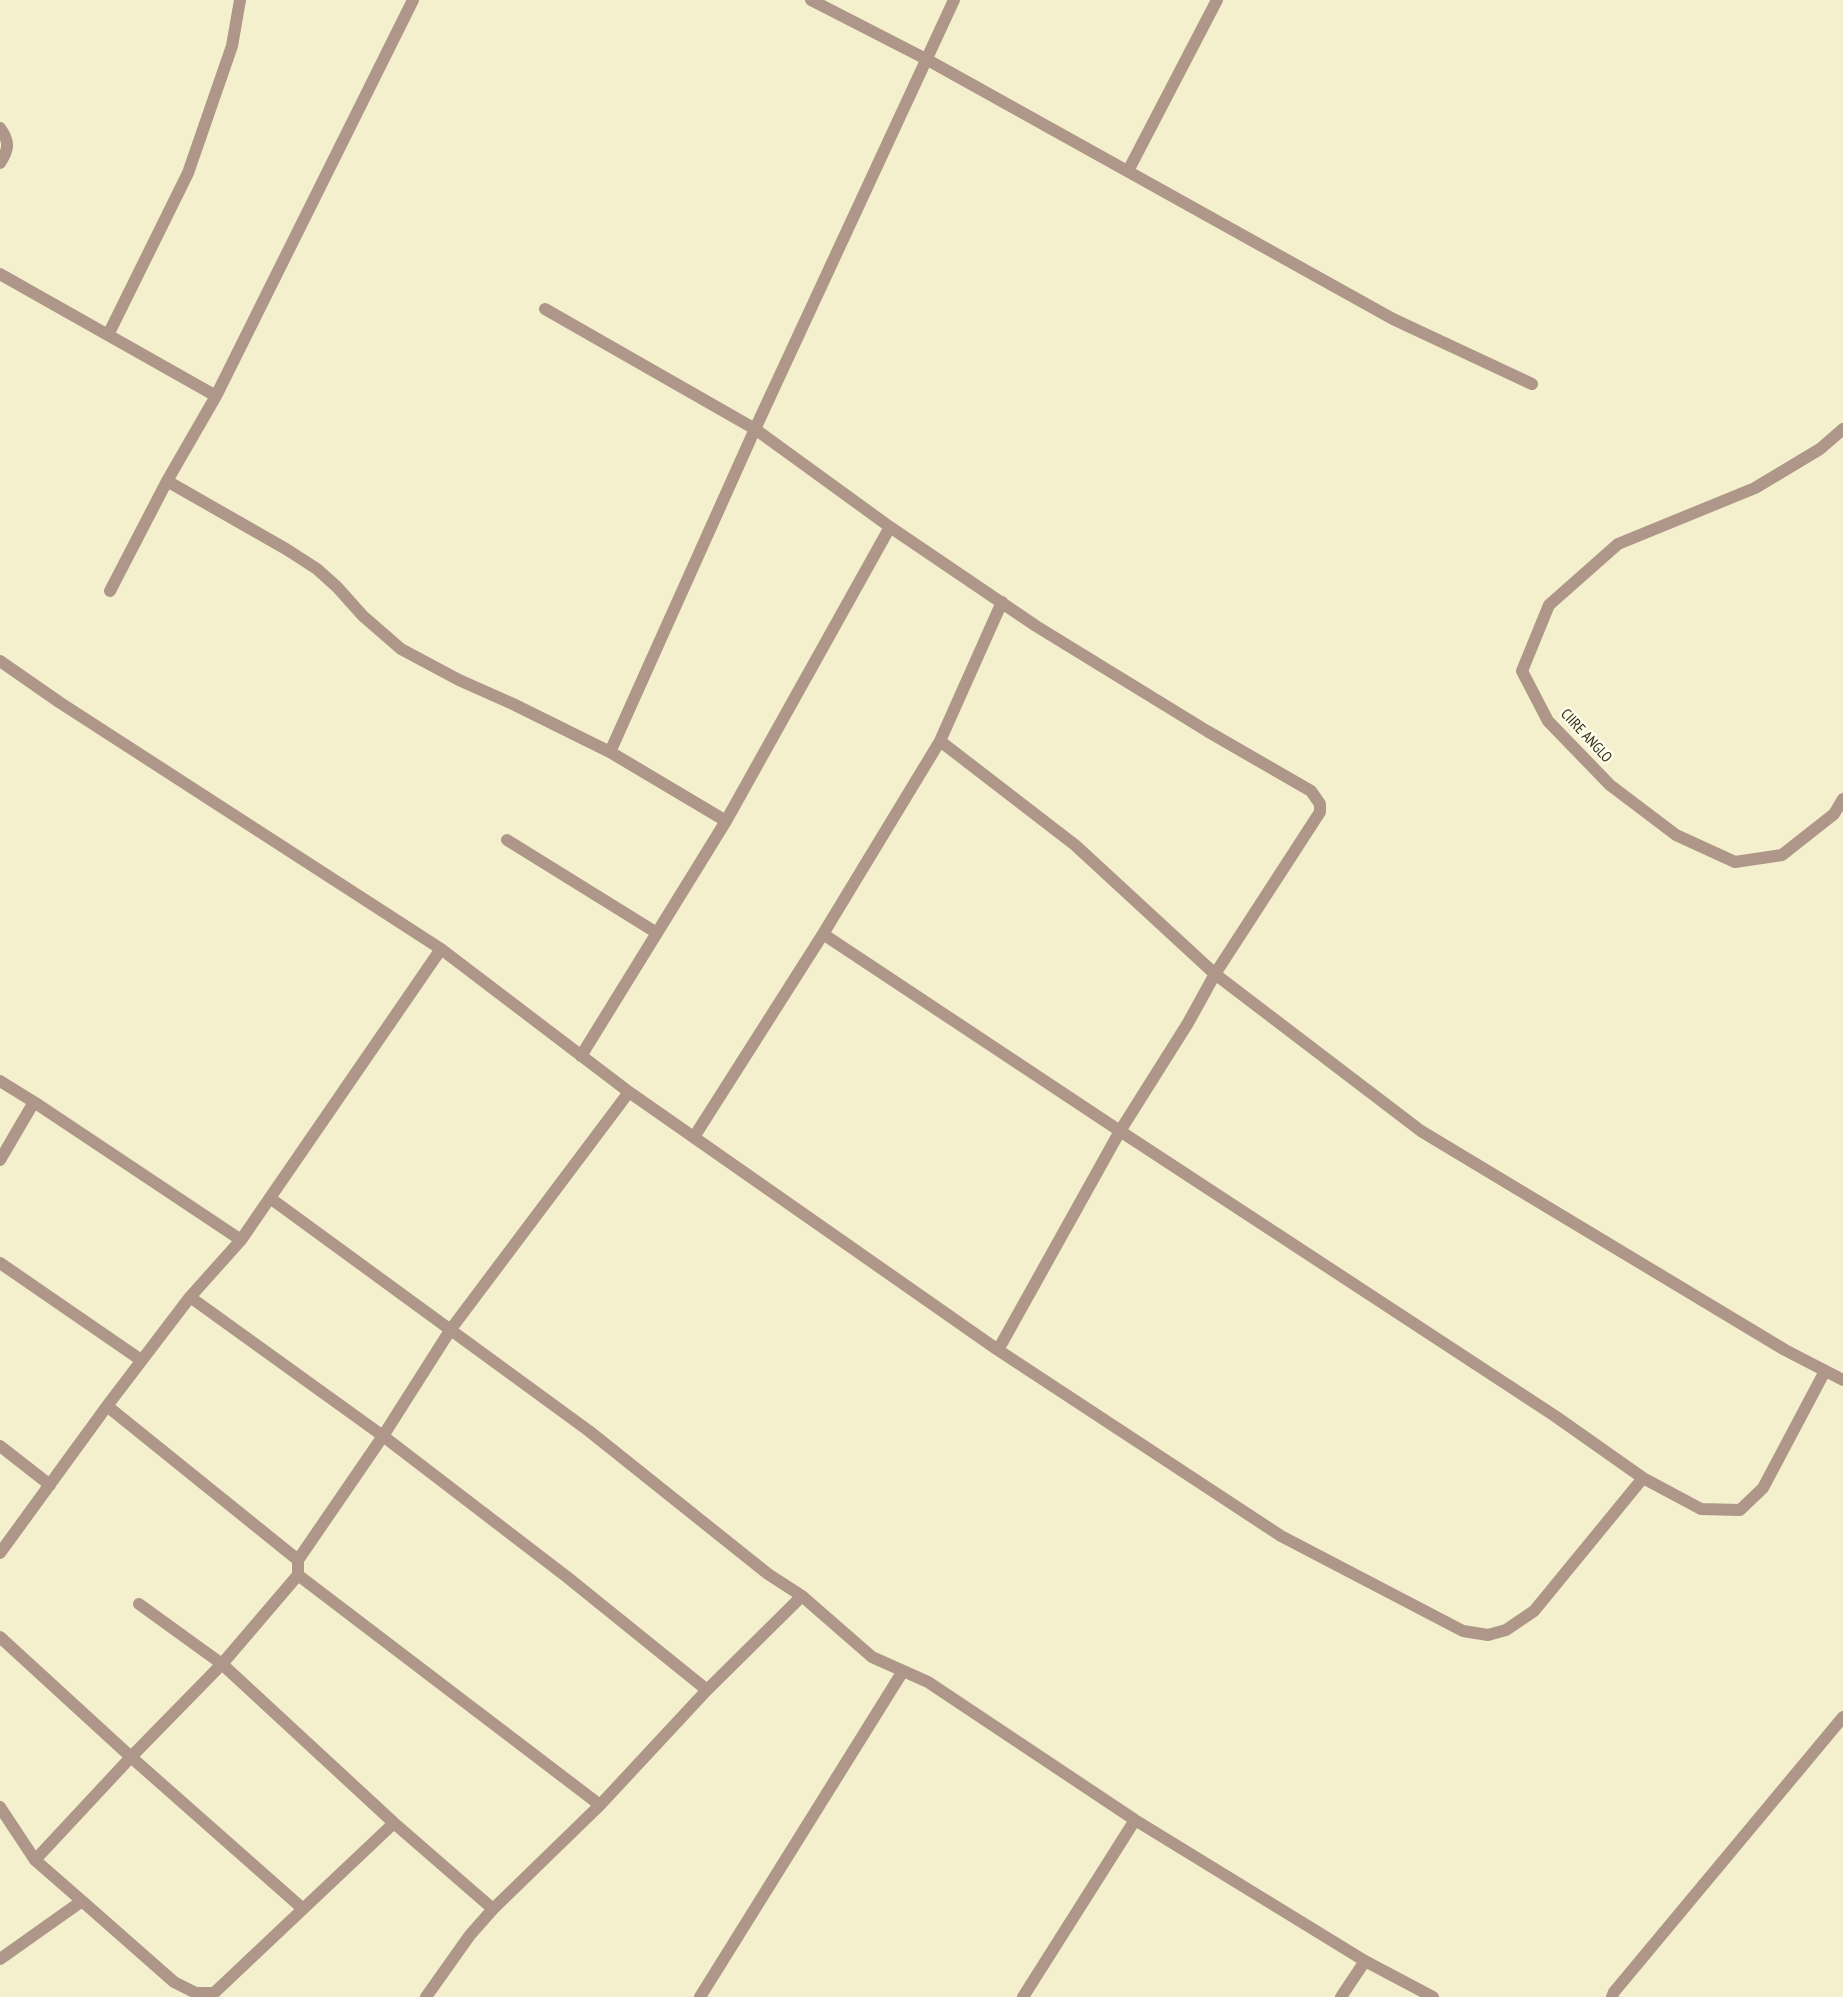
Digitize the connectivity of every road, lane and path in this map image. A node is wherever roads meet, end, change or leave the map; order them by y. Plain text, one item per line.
1 (240, 0) edge
2 (413, 0) edge
3 (811, 0) edge
4 (954, 0) edge
5 (1217, 0) edge
6 (926, 59) junction
7 (0, 128) edge
8 (0, 163) edge
9 (1128, 171) junction
10 (0, 274) edge
11 (546, 309) dead end
12 (108, 335) junction
13 (1532, 384) dead end
14 (216, 396) junction
15 (755, 429) junction
16 (1843, 430) edge
17 (167, 481) junction
18 (890, 528) junction
19 (110, 591) dead end
20 (1002, 602) junction
21 (0, 661) edge
22 (940, 741) junction
23 (610, 752) junction
24 (1843, 799) edge
25 (726, 821) junction
26 (507, 840) dead end
27 (657, 932) junction
28 (824, 934) junction
29 (441, 949) junction
30 (1215, 974) junction
31 (581, 1056) junction
32 (0, 1081) edge
33 (629, 1092) junction
34 (34, 1102) junction
35 (1120, 1131) junction
36 (694, 1137) junction
37 (0, 1160) edge
38 (270, 1198) junction
39 (241, 1240) junction
40 (0, 1264) edge
41 (190, 1296) junction
42 (451, 1329) junction
43 (998, 1350) junction
44 (141, 1360) junction
45 (1825, 1371) junction
46 (1843, 1380) edge
47 (107, 1406) junction
48 (384, 1436) junction
49 (0, 1446) edge
50 (1643, 1478) junction
51 (50, 1485) junction
52 (0, 1553) edge
53 (298, 1560) junction
54 (298, 1575) junction
55 (802, 1596) junction
56 (139, 1604) dead end
57 (0, 1637) edge
58 (222, 1664) junction
59 (902, 1671) junction
60 (707, 1690) junction
61 (1843, 1717) edge
62 (131, 1757) junction
63 (600, 1805) junction
64 (0, 1807) edge
65 (1135, 1820) junction
66 (394, 1823) junction
67 (35, 1860) junction
68 (82, 1901) junction
69 (302, 1908) junction
70 (493, 1909) junction
71 (0, 1959) edge
72 (1364, 1961) junction
73 (426, 1997) edge
74 (700, 1997) edge
75 (1023, 1997) edge
76 (1341, 1997) edge
77 (1432, 1997) edge
78 (1612, 1997) edge

1 - 12 street
2 - 14 street
3 - 6 street
4 - 6 street
5 - 9 street
6 - 9 street
6 - 15 street
7 - 8 street
9 - 13 street
10 - 12 street
11 - 15 street
12 - 14 street
14 - 17 street
15 - 18 street
15 - 23 street
16 - 24 street, CIIRE ANGLO
17 - 19 street
17 - 23 street
18 - 20 street
18 - 25 street
20 - 22 street
20 - 30 street
21 - 29 street
22 - 28 street
22 - 30 street
23 - 25 street
25 - 27 street
26 - 27 street
27 - 31 street
28 - 35 street
28 - 36 street
29 - 31 street
29 - 38 street
30 - 35 street
30 - 45 street
31 - 33 street
32 - 34 street
33 - 36 street
33 - 42 street
34 - 37 street
34 - 39 street
35 - 43 street
35 - 50 street
36 - 43 street
38 - 39 street
38 - 42 street
39 - 41 street
40 - 44 street
41 - 44 street
41 - 48 street
42 - 48 street
42 - 55 street
43 - 50 street
44 - 47 street
45 - 46 street
45 - 50 street
47 - 51 street
47 - 53 street
48 - 53 street
48 - 60 street
49 - 51 street
51 - 52 street
53 - 54 street
54 - 58 street
54 - 63 street
55 - 59 street
55 - 60 street
56 - 58 street
57 - 62 street
58 - 62 street
58 - 66 street
59 - 65 street
59 - 74 street
60 - 63 street
61 - 78 street
62 - 67 street
62 - 69 street
63 - 70 street
64 - 67 street
65 - 72 street
65 - 75 street
66 - 69 street
66 - 70 street
67 - 68 street
68 - 69 street
68 - 71 street
70 - 73 street
72 - 76 street
72 - 77 street

